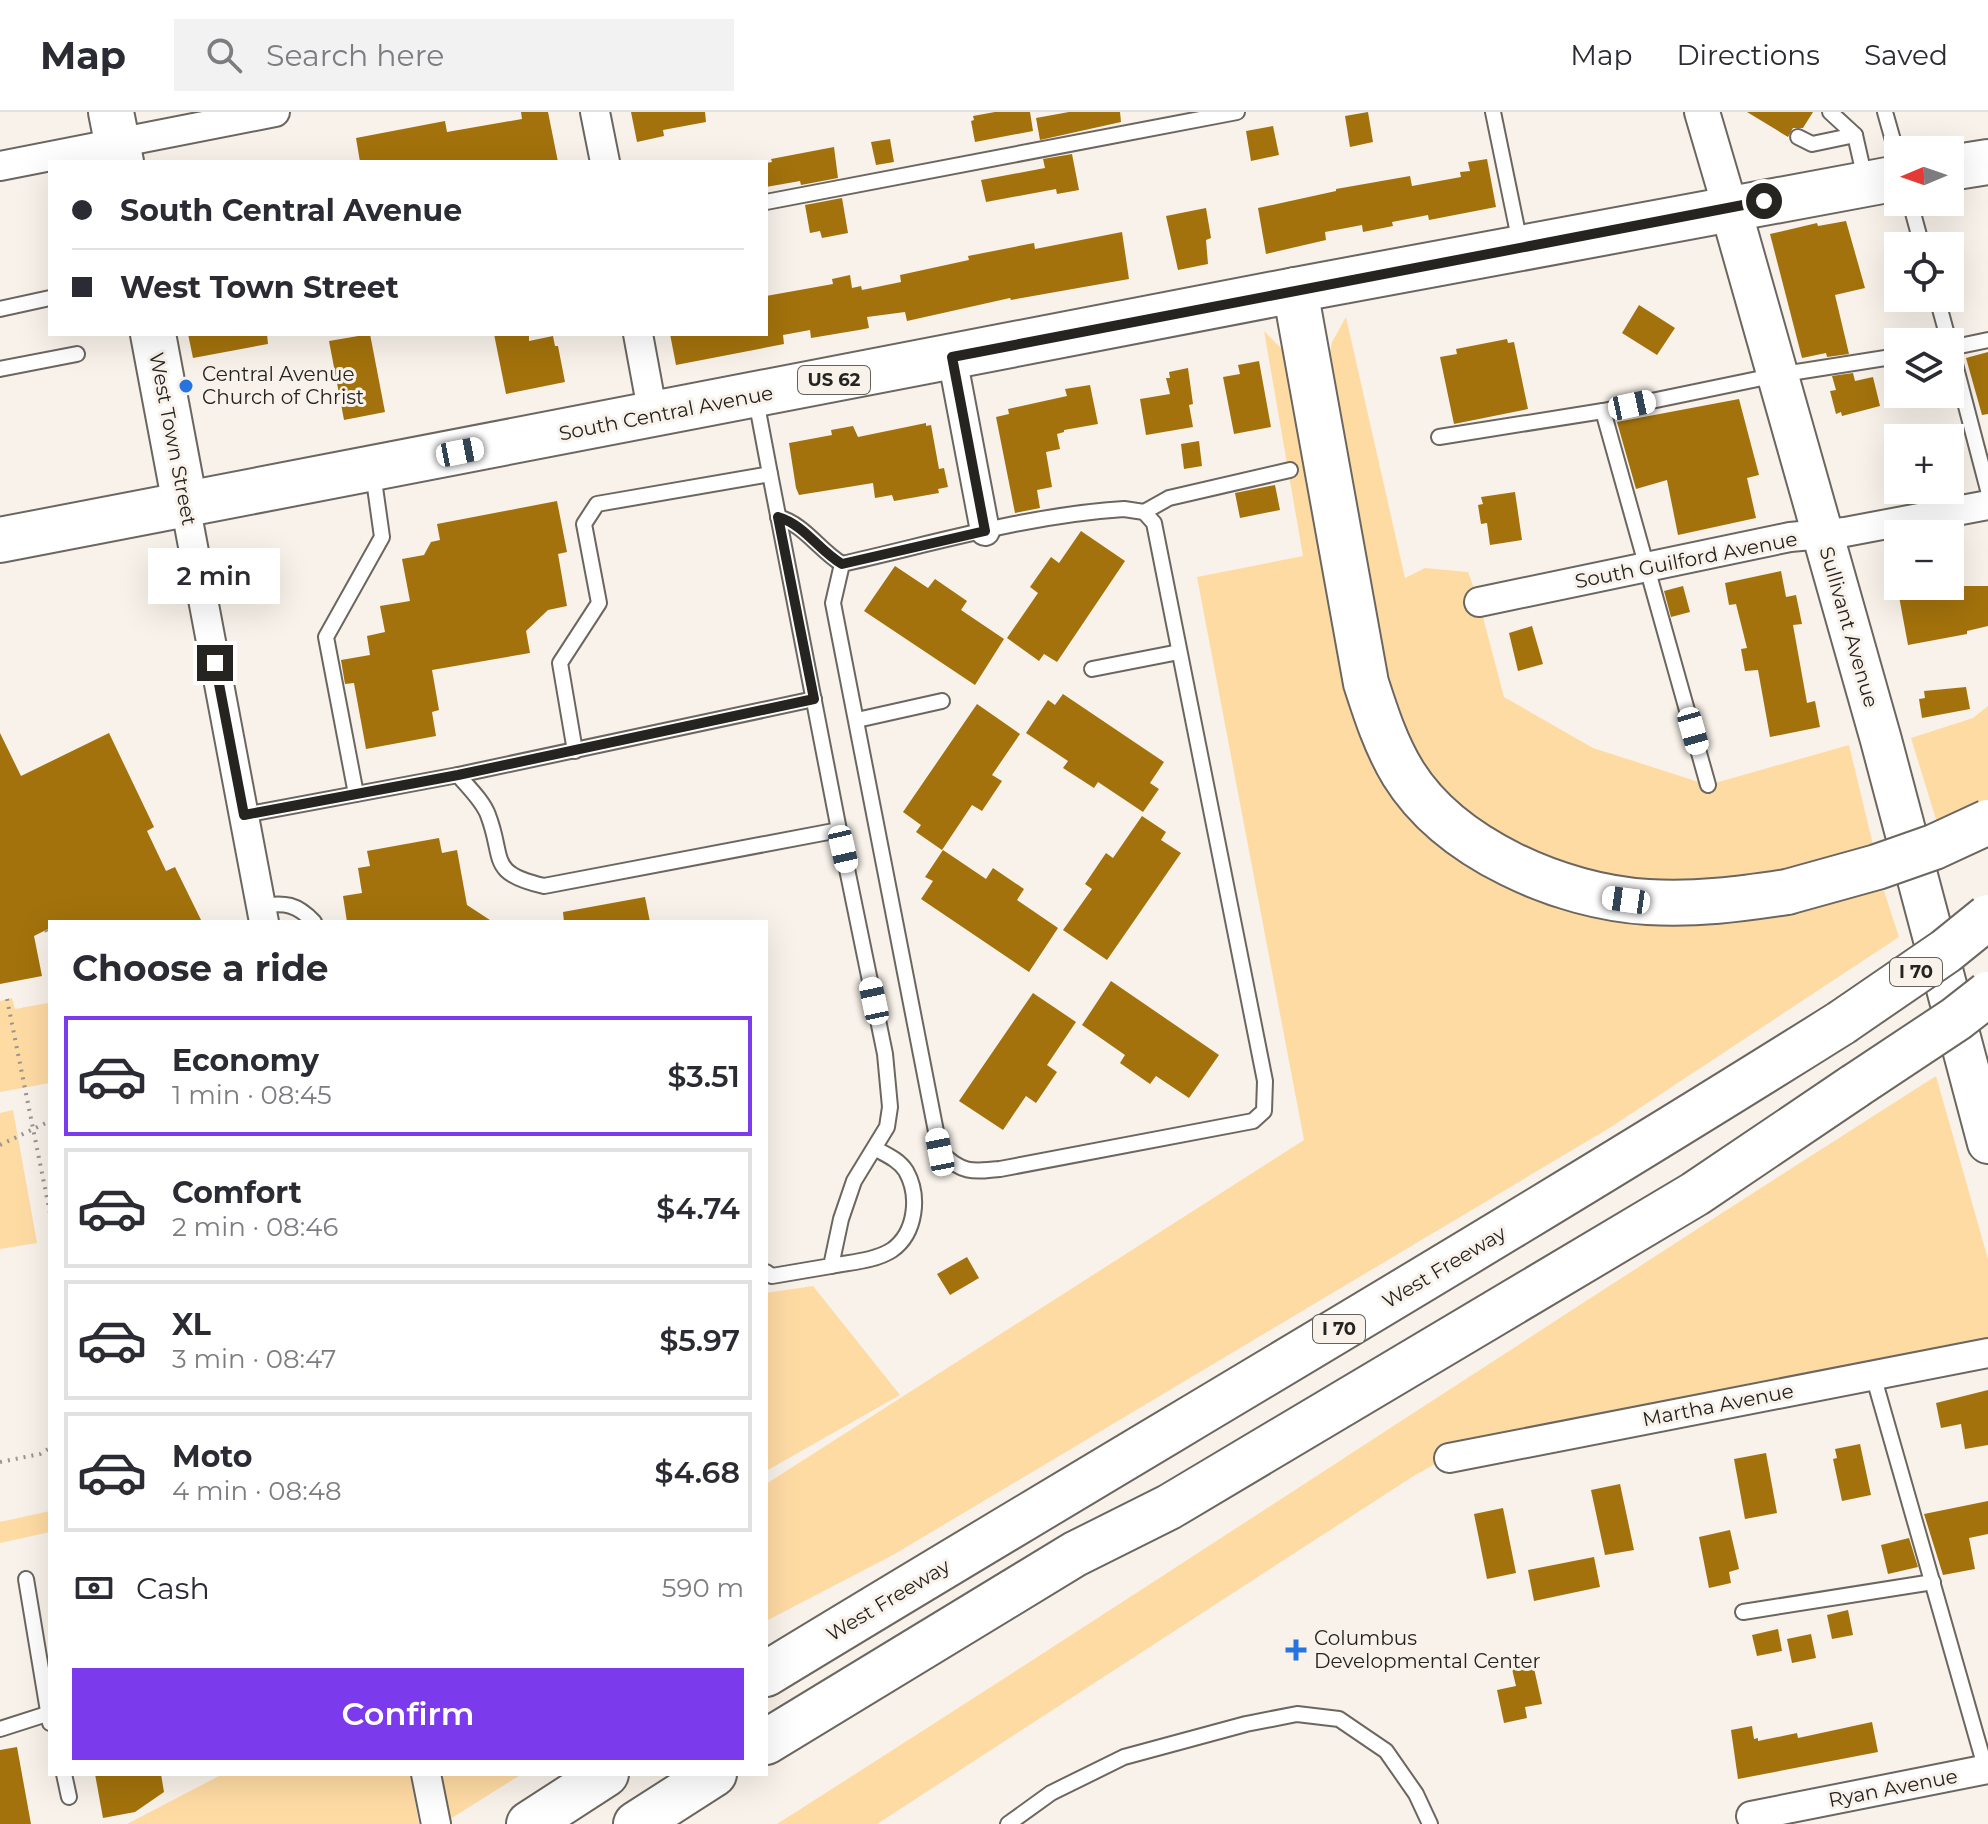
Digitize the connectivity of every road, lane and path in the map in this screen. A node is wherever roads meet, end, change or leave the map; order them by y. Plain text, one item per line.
1 (275, 112) edge
2 (595, 112) edge
3 (1237, 112) edge
4 (1493, 112) edge
5 (1702, 112) edge
6 (1830, 112) edge
7 (1885, 112) edge
8 (1855, 135) junction
9 (1886, 136) edge
10 (1798, 137) dead end
11 (116, 139) edge
12 (605, 160) edge
13 (1988, 162) edge
14 (0, 166) edge
15 (1964, 166) edge
16 (1884, 169) edge
17 (1884, 174) edge
18 (768, 202) edge
19 (1730, 207) junction
20 (1521, 247) junction
21 (1295, 290) junction
22 (48, 298) edge
23 (0, 309) edge
24 (153, 336) edge
25 (638, 336) edge
26 (1988, 340) edge
27 (1964, 344) edge
28 (77, 354) dead end
29 (952, 357) junction
30 (1884, 358) edge
31 (0, 369) edge
32 (1777, 375) junction
33 (755, 396) junction
34 (1964, 399) edge
35 (1603, 411) junction
36 (653, 415) junction
37 (1439, 437) dead end
38 (372, 469) junction
39 (1290, 470) dead end
40 (770, 474) junction
41 (1988, 490) edge
42 (185, 504) junction
43 (1988, 505) edge
44 (1144, 512) junction
45 (778, 517) junction
46 (985, 531) junction
47 (1822, 534) junction
48 (0, 540) edge
49 (842, 564) junction
50 (1646, 568) junction
51 (1479, 602) dead end
52 (1179, 652) junction
53 (1092, 669) dead end
54 (814, 699) junction
55 (942, 701) dead end
56 (857, 720) junction
57 (575, 751) junction
58 (458, 775) junction
59 (1708, 785) dead end
60 (356, 794) junction
61 (244, 815) junction
62 (1988, 822) edge
63 (839, 830) junction
64 (262, 914) edge
65 (1988, 917) edge
66 (312, 920) edge
67 (46, 930) dead end
68 (48, 934) edge
69 (1988, 994) edge
70 (7, 999) dead end
71 (48, 1122) edge
72 (33, 1129) junction
73 (1988, 1143) edge
74 (0, 1145) edge
75 (876, 1149) junction
76 (48, 1203) edge
77 (831, 1266) junction
78 (768, 1273) edge
79 (1988, 1353) edge
80 (1873, 1375) junction
81 (48, 1449) edge
82 (1449, 1458) dead end
83 (0, 1462) edge
84 (26, 1579) dead end
85 (1933, 1582) junction
86 (1743, 1612) dead end
87 (768, 1673) edge
88 (48, 1711) edge
89 (48, 1717) edge
90 (0, 1729) edge
91 (768, 1741) edge
92 (1987, 1770) edge
93 (64, 1776) edge
94 (426, 1776) edge
95 (603, 1776) edge
96 (711, 1776) edge
97 (69, 1797) dead end
98 (1751, 1816) dead end
99 (436, 1824) edge
100 (529, 1824) edge
101 (636, 1824) edge
102 (1008, 1824) edge
103 (1430, 1824) edge

1 - 11 street
2 - 12 street
3 - 18 lane
4 - 20 lane
5 - 19 street, Sullivant Avenue
6 - 8 lane
7 - 9 lane
8 - 10 lane
8 - 16 lane
11 - 14 street
13 - 15 main road
17 - 19 main road, South Central Avenue / US 62
19 - 20 main road, South Central Avenue / US 62
19 - 32 main road, Sullivant Avenue
20 - 21 main road, South Central Avenue / US 62
21 - 29 main road, South Central Avenue / US 62
21 - 62 main road, bridge
22 - 23 lane
24 - 42 main road, West Town Street
25 - 36 street
26 - 27 lane
28 - 31 lane
29 - 33 main road, South Central Avenue / US 62
29 - 46 street
30 - 32 lane
32 - 35 lane
32 - 47 main road, Sullivant Avenue
33 - 36 main road, South Central Avenue / US 62
33 - 40 lane
34 - 41 lane
35 - 37 lane
35 - 50 lane
36 - 38 main road, South Central Avenue / US 62
38 - 42 main road, South Central Avenue / US 62
38 - 60 lane
39 - 44 lane
40 - 45 lane
40 - 57 lane
42 - 48 main road, South Central Avenue
42 - 61 street, West Town Street
43 - 47 street, South Guilford Avenue
44 - 46 lane
44 - 52 lane
45 - 49 lane
45 - 54 lane
46 - 49 lane
47 - 50 street, South Guilford Avenue
47 - 73 main road, Sullivant Avenue
49 - 56 lane
50 - 51 street, South Guilford Avenue
50 - 59 lane
52 - 53 lane
52 - 56 lane
54 - 57 lane
54 - 63 lane
55 - 56 lane
57 - 58 lane
58 - 60 lane
58 - 63 lane
60 - 61 lane
61 - 64 street, West Town Street
63 - 75 lane
64 - 66 lane
65 - 87 main road, West Freeway / I 70, bridge
67 - 68 path
69 - 91 main road, bridge
70 - 72 path
71 - 72 path
72 - 74 path
72 - 76 path
75 - 77 lane
75 - 77 lane
77 - 78 lane
79 - 80 street, Martha Avenue
80 - 82 street, Martha Avenue
80 - 85 lane
81 - 83 path
84 - 88 lane
85 - 86 lane
85 - 92 lane
89 - 90 lane
92 - 98 street, Ryan Avenue
93 - 97 lane
94 - 99 street
95 - 100 main road
96 - 101 main road
102 - 103 lane

